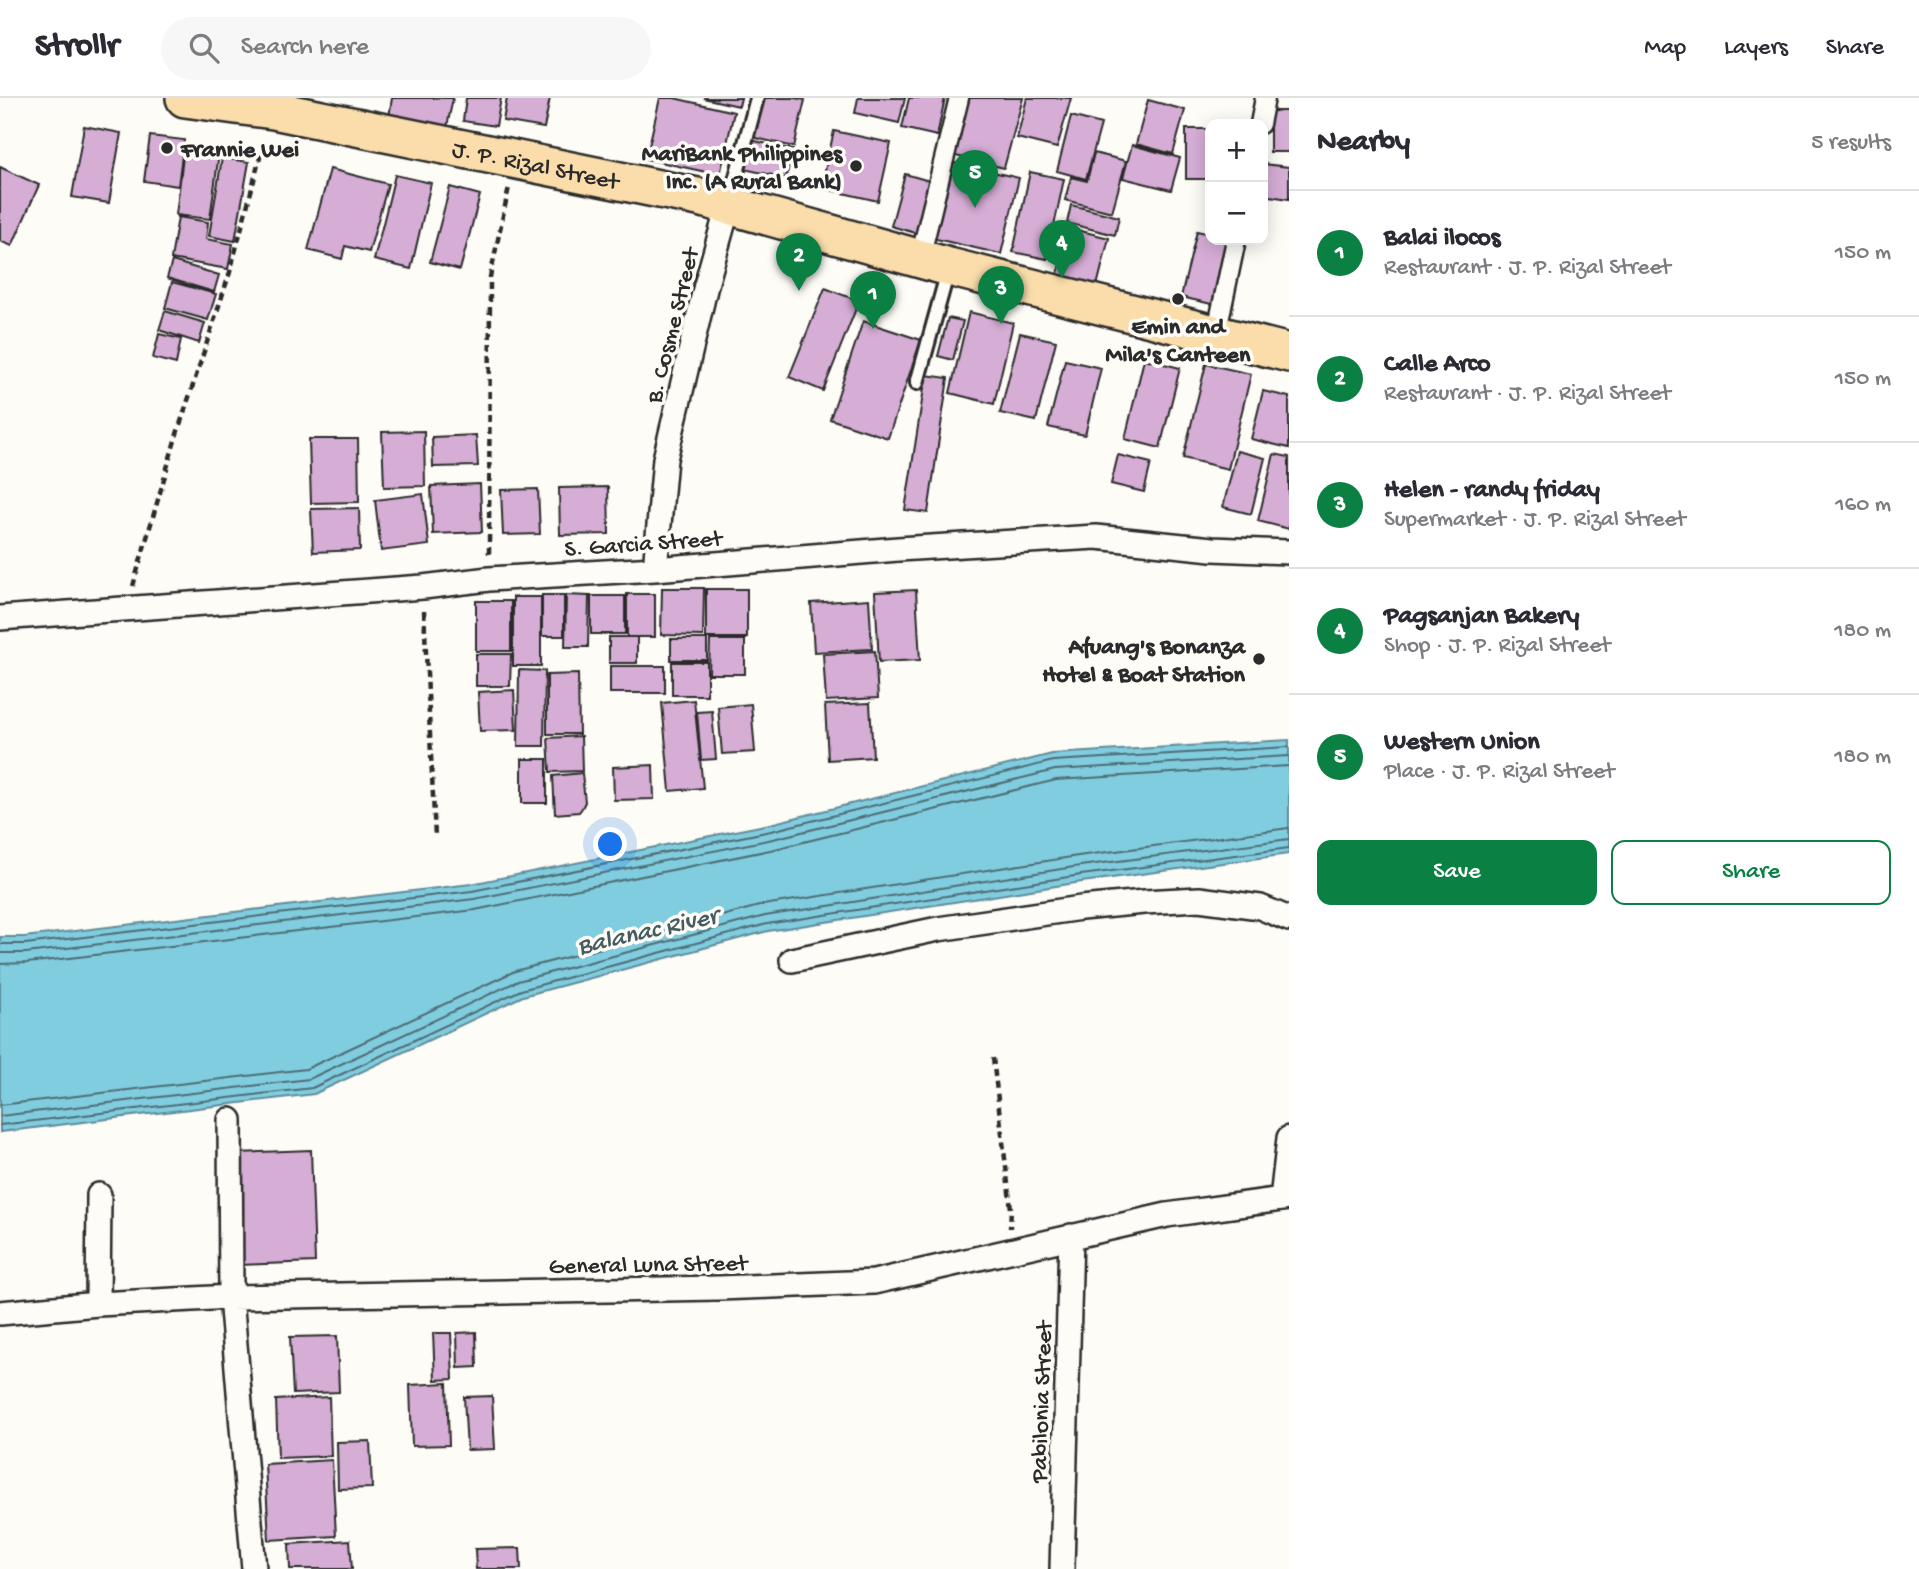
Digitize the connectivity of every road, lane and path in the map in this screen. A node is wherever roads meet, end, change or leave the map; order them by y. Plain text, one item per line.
1 (186, 98) edge
2 (757, 98) edge
3 (960, 98) edge
4 (1265, 98) edge
5 (273, 110) junction
6 (1261, 119) edge
7 (515, 159) junction
8 (728, 207) junction
9 (1235, 245) edge
10 (934, 262) junction
11 (1216, 335) junction
12 (1289, 353) edge
13 (918, 383) dead end
14 (1289, 552) edge
15 (655, 569) junction
16 (489, 579) junction
17 (423, 587) junction
18 (126, 610) junction
19 (0, 618) edge
20 (435, 837) dead end
21 (1289, 919) edge
22 (792, 960) dead end
23 (993, 1058) dead end
24 (230, 1121) dead end
25 (1289, 1139) edge
26 (99, 1195) dead end
27 (1286, 1198) edge
28 (1071, 1236) junction
29 (1008, 1251) junction
30 (231, 1297) junction
31 (98, 1304) junction
32 (0, 1313) edge
33 (254, 1569) edge
34 (1062, 1569) edge

1 - 5 main road, J. P. Rizal Street
2 - 8 lane, B. Cosme Street
3 - 10 street
4 - 6 street
5 - 7 main road, J. P. Rizal Street
5 - 18 path
7 - 8 main road, J. P. Rizal Street
7 - 16 path
8 - 10 main road, J. P. Rizal Street
8 - 15 street, B. Cosme Street
9 - 11 street
10 - 11 main road, J. P. Rizal Street
10 - 13 lane
11 - 12 main road, J. P. Rizal Street
14 - 15 street, S. Garcia Street
15 - 16 street, S. Garcia Street
16 - 17 street, S. Garcia Street
17 - 18 street, S. Garcia Street
17 - 20 path
18 - 19 street, S. Garcia Street
21 - 22 street
23 - 29 path
24 - 30 street
25 - 27 street
26 - 31 street
27 - 28 street, General Luna Street
28 - 29 street, General Luna Street
28 - 34 street, Pabilonia Street
29 - 30 street, General Luna Street
30 - 31 street, General Luna Street
30 - 33 street
31 - 32 street, General Luna Street

